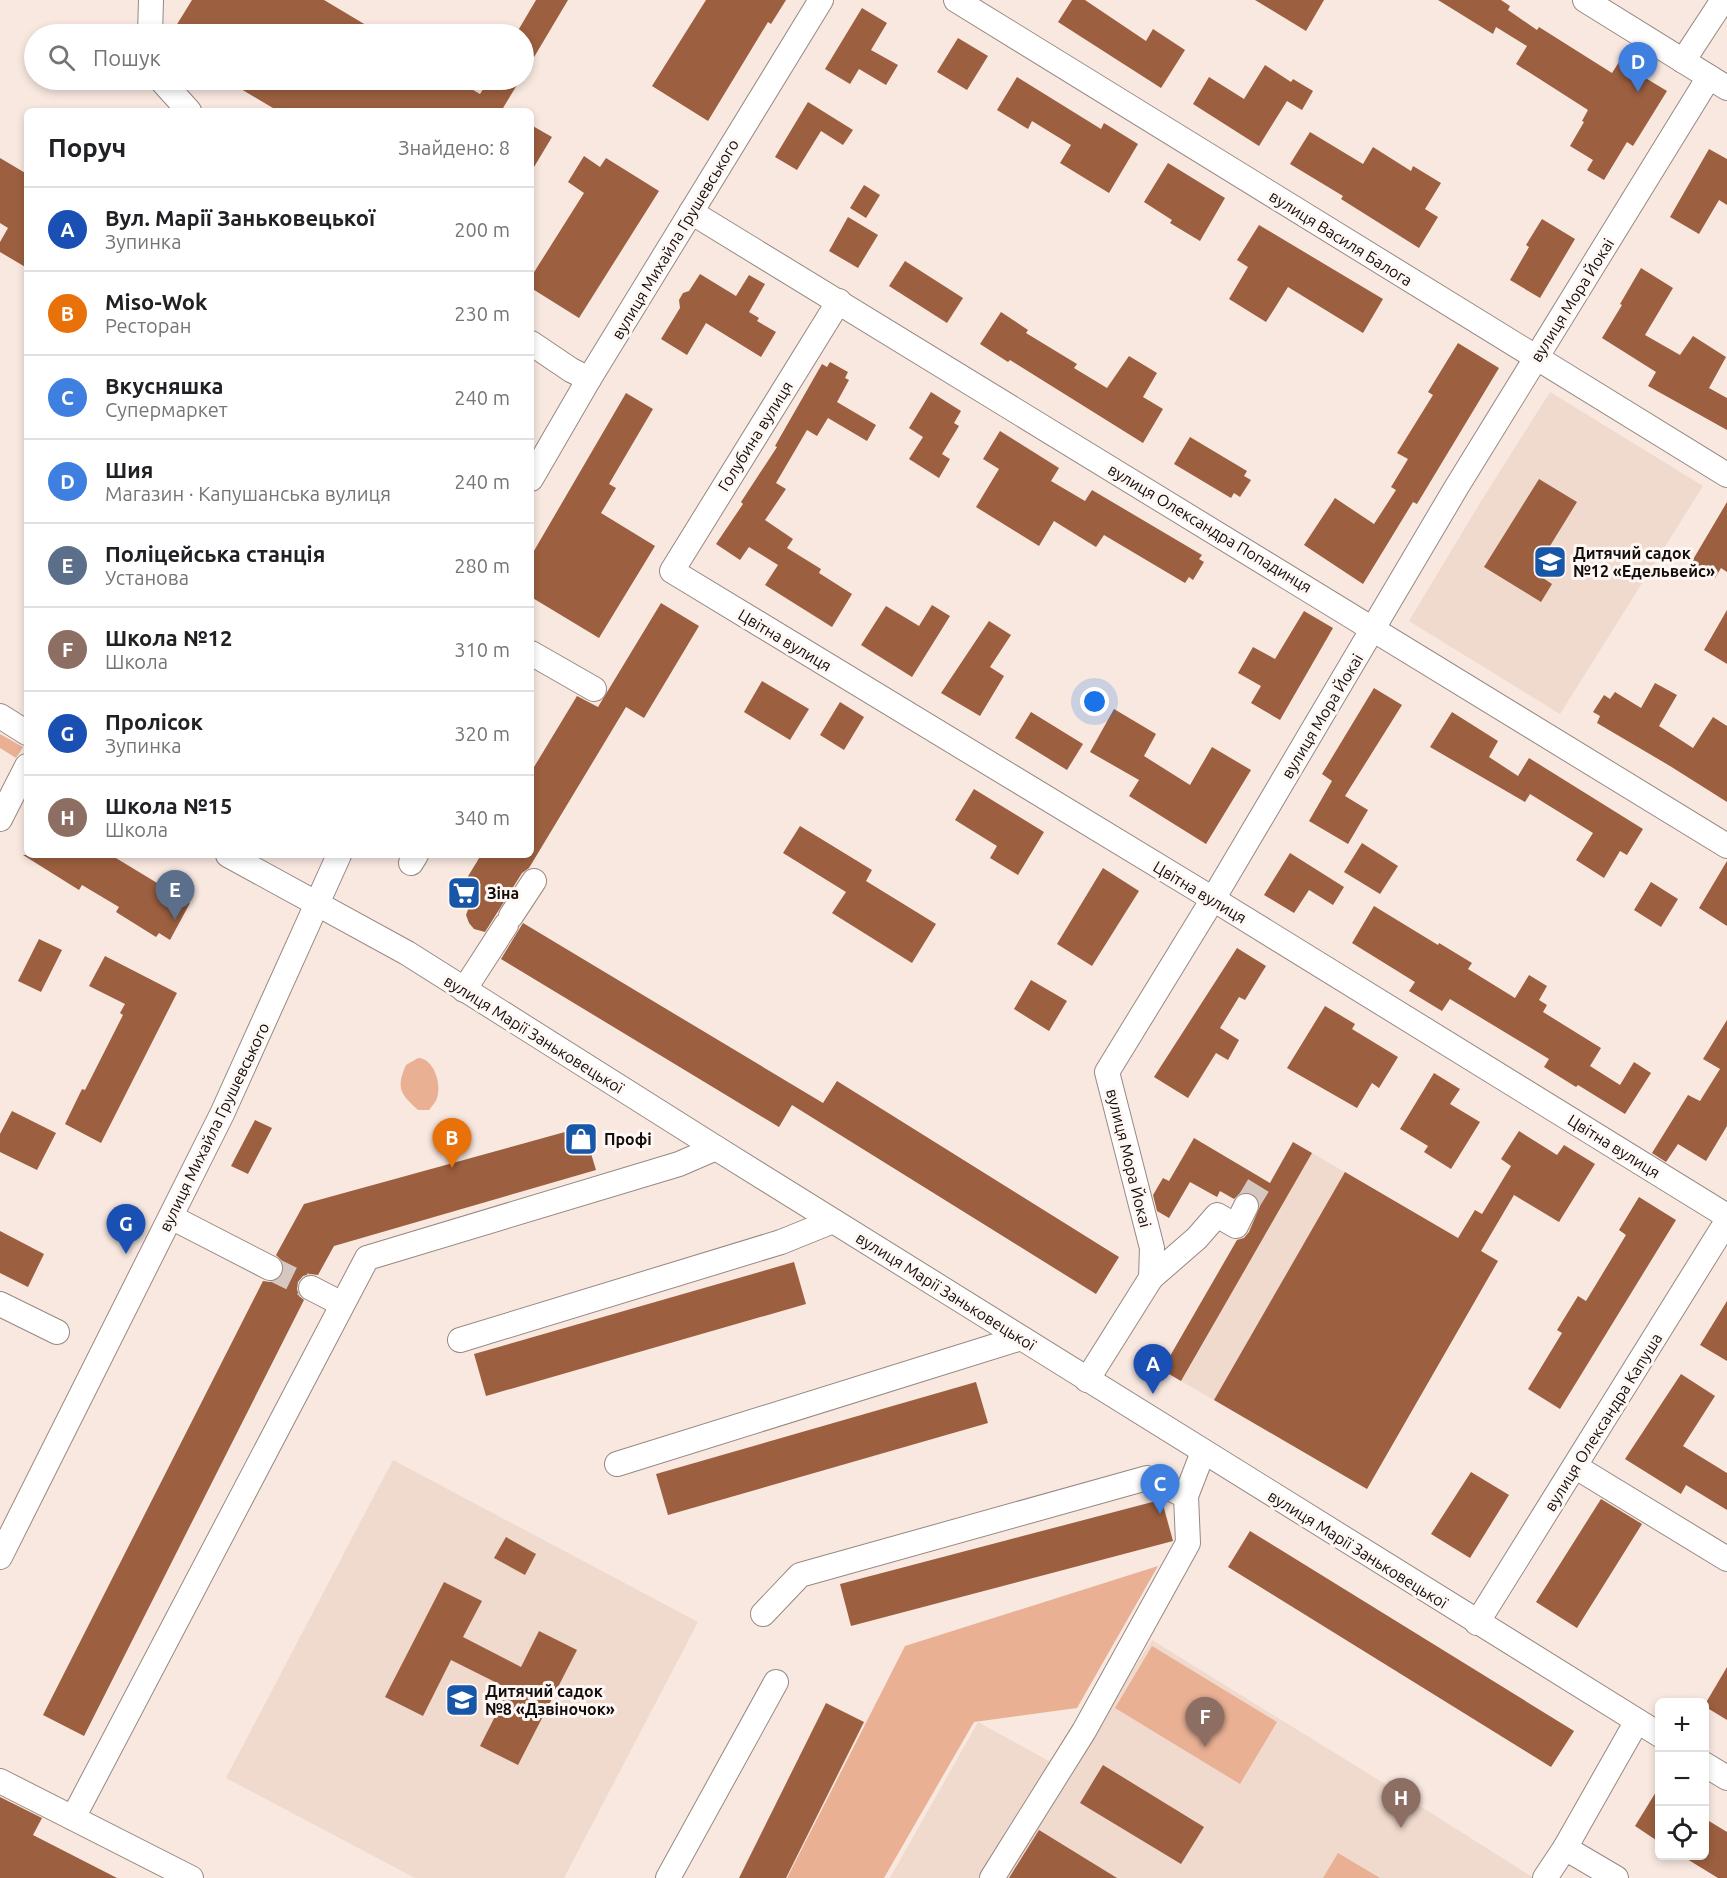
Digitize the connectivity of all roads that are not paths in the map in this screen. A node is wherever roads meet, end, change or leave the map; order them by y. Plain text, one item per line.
1 (151, 0) edge
2 (821, 0) edge
3 (956, 0) edge
4 (1585, 0) edge
5 (1723, 0) edge
6 (150, 24) edge
7 (1683, 61) junction
8 (1718, 82) edge
9 (170, 90) edge
10 (186, 108) edge
11 (691, 212) junction
12 (839, 302) junction
13 (534, 345) edge
14 (1536, 358) junction
15 (589, 379) junction
16 (534, 473) edge
17 (1727, 475) edge
18 (672, 571) joint
19 (1374, 628) junction
20 (534, 659) edge
21 (594, 689) dead end
22 (0, 716) edge
23 (24, 731) edge
24 (24, 772) edge
25 (0, 819) edge
26 (1727, 846) edge
27 (234, 858) edge
28 (338, 858) edge
29 (534, 881) dead end
30 (1213, 899) junction
31 (316, 903) junction
32 (464, 990) junction
33 (716, 1148) junction
34 (1246, 1206) tunnel mouth
35 (1727, 1216) edge
36 (171, 1217) junction
37 (834, 1221) junction
38 (1727, 1221) edge
39 (270, 1268) tunnel mouth
40 (1151, 1278) junction
41 (311, 1288) tunnel mouth
42 (0, 1304) edge
43 (342, 1304) junction
44 (57, 1332) dead end
45 (1021, 1338) junction
46 (460, 1340) dead end
47 (1087, 1380) junction
48 (1203, 1452) junction
49 (617, 1464) dead end
50 (1576, 1467) junction
51 (1186, 1496) junction
52 (0, 1557) edge
53 (1727, 1559) edge
54 (763, 1614) dead end
55 (1478, 1623) junction
56 (776, 1682) dead end
57 (1637, 1721) junction
58 (1655, 1732) edge
59 (1709, 1767) edge
60 (1727, 1778) edge
61 (0, 1781) edge
62 (73, 1818) junction
63 (1565, 1848) junction
64 (191, 1878) edge
65 (668, 1878) edge
66 (992, 1878) edge
67 (1545, 1878) edge
68 (1616, 1878) edge

1 - 6 street
2 - 11 street, вулиця Михайла Грушевського
3 - 14 street, вулиця Василя Балога
4 - 7 street
5 - 7 street
7 - 8 street
8 - 14 street, вулиця Мора Йокаі
9 - 10 street
11 - 12 street, вулиця Олександра Попадинця
11 - 15 street, вулиця Михайла Грушевського
12 - 18 street, Голубина вулиця
12 - 19 street, вулиця Олександра Попадинця
13 - 15 street
14 - 17 street, вулиця Василя Балога
14 - 19 street, вулиця Мора Йокаі
15 - 16 street, вулиця Михайла Грушевського
18 - 30 street, Цвітна вулиця
19 - 26 street, вулиця Олександра Попадинця
19 - 30 street, вулиця Мора Йокаі
20 - 21 street
22 - 23 street
24 - 25 street
27 - 31 street, вулиця Марії Заньковецької
28 - 31 street, вулиця Михайла Грушевського
29 - 32 street
30 - 35 street, Цвітна вулиця
30 - 40 street, вулиця Мора Йокаі
31 - 32 street, вулиця Марії Заньковецької
31 - 36 street, вулиця Михайла Грушевського
32 - 33 street, вулиця Марії Заньковецької
33 - 37 street, вулиця Марії Заньковецької
33 - 43 street
34 - 40 street
36 - 39 street
36 - 52 street, вулиця Михайла Грушевського
37 - 45 street, вулиця Марії Заньковецької
37 - 46 street
38 - 50 street, вулиця Олександра Капуша
40 - 47 street
41 - 43 street
42 - 44 street
43 - 62 street
45 - 47 street, вулиця Марії Заньковецької
45 - 49 street
47 - 48 street, вулиця Марії Заньковецької
48 - 51 street
48 - 55 street, вулиця Марії Заньковецької
50 - 53 street
50 - 55 street, вулиця Олександра Капуша
51 - 54 street
51 - 66 street
55 - 57 street, вулиця Марії Заньковецької
56 - 65 street
57 - 58 street, вулиця Марії Заньковецької
57 - 63 street
59 - 60 street
61 - 62 street
62 - 64 street
63 - 67 street
63 - 68 street

